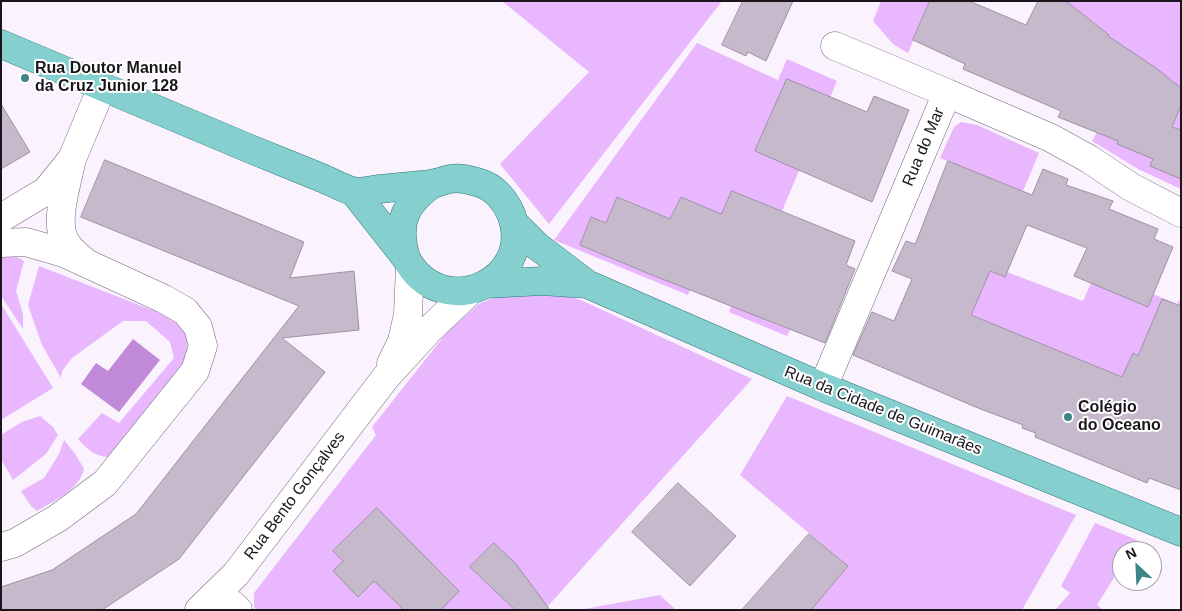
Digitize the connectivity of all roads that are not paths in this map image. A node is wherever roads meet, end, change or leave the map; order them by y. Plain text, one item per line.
1 (1, 44) edge
2 (835, 46) dead end
3 (102, 87) junction
4 (947, 93) junction
5 (72, 159) junction
6 (434, 183) junction
7 (354, 192) junction
8 (1181, 212) edge
9 (1, 218) edge
10 (514, 222) junction
11 (1, 243) edge
12 (408, 262) junction
13 (87, 264) junction
14 (587, 284) junction
15 (478, 288) junction
16 (386, 377) junction
17 (823, 387) junction
18 (1181, 532) edge
19 (1, 547) edge
20 (208, 601) edge
21 (238, 610) edge

1 - 3 main road
2 - 4 street
3 - 5 street
3 - 7 main road
4 - 8 street, Rua do Mar
4 - 17 street, Rua do Mar
5 - 9 street
5 - 13 street
6 - 7 main road
6 - 10 main road
6 - 12 main road
7 - 12 main road
10 - 14 main road
10 - 15 main road
11 - 13 street
12 - 15 main road
12 - 16 street
13 - 19 street
14 - 15 main road
14 - 17 main road, Rua da Cidade de Guimarães
15 - 16 street
16 - 20 street, Rua Bento Gonçalves
17 - 18 main road, Rua da Cidade de Guimarães
20 - 21 street

